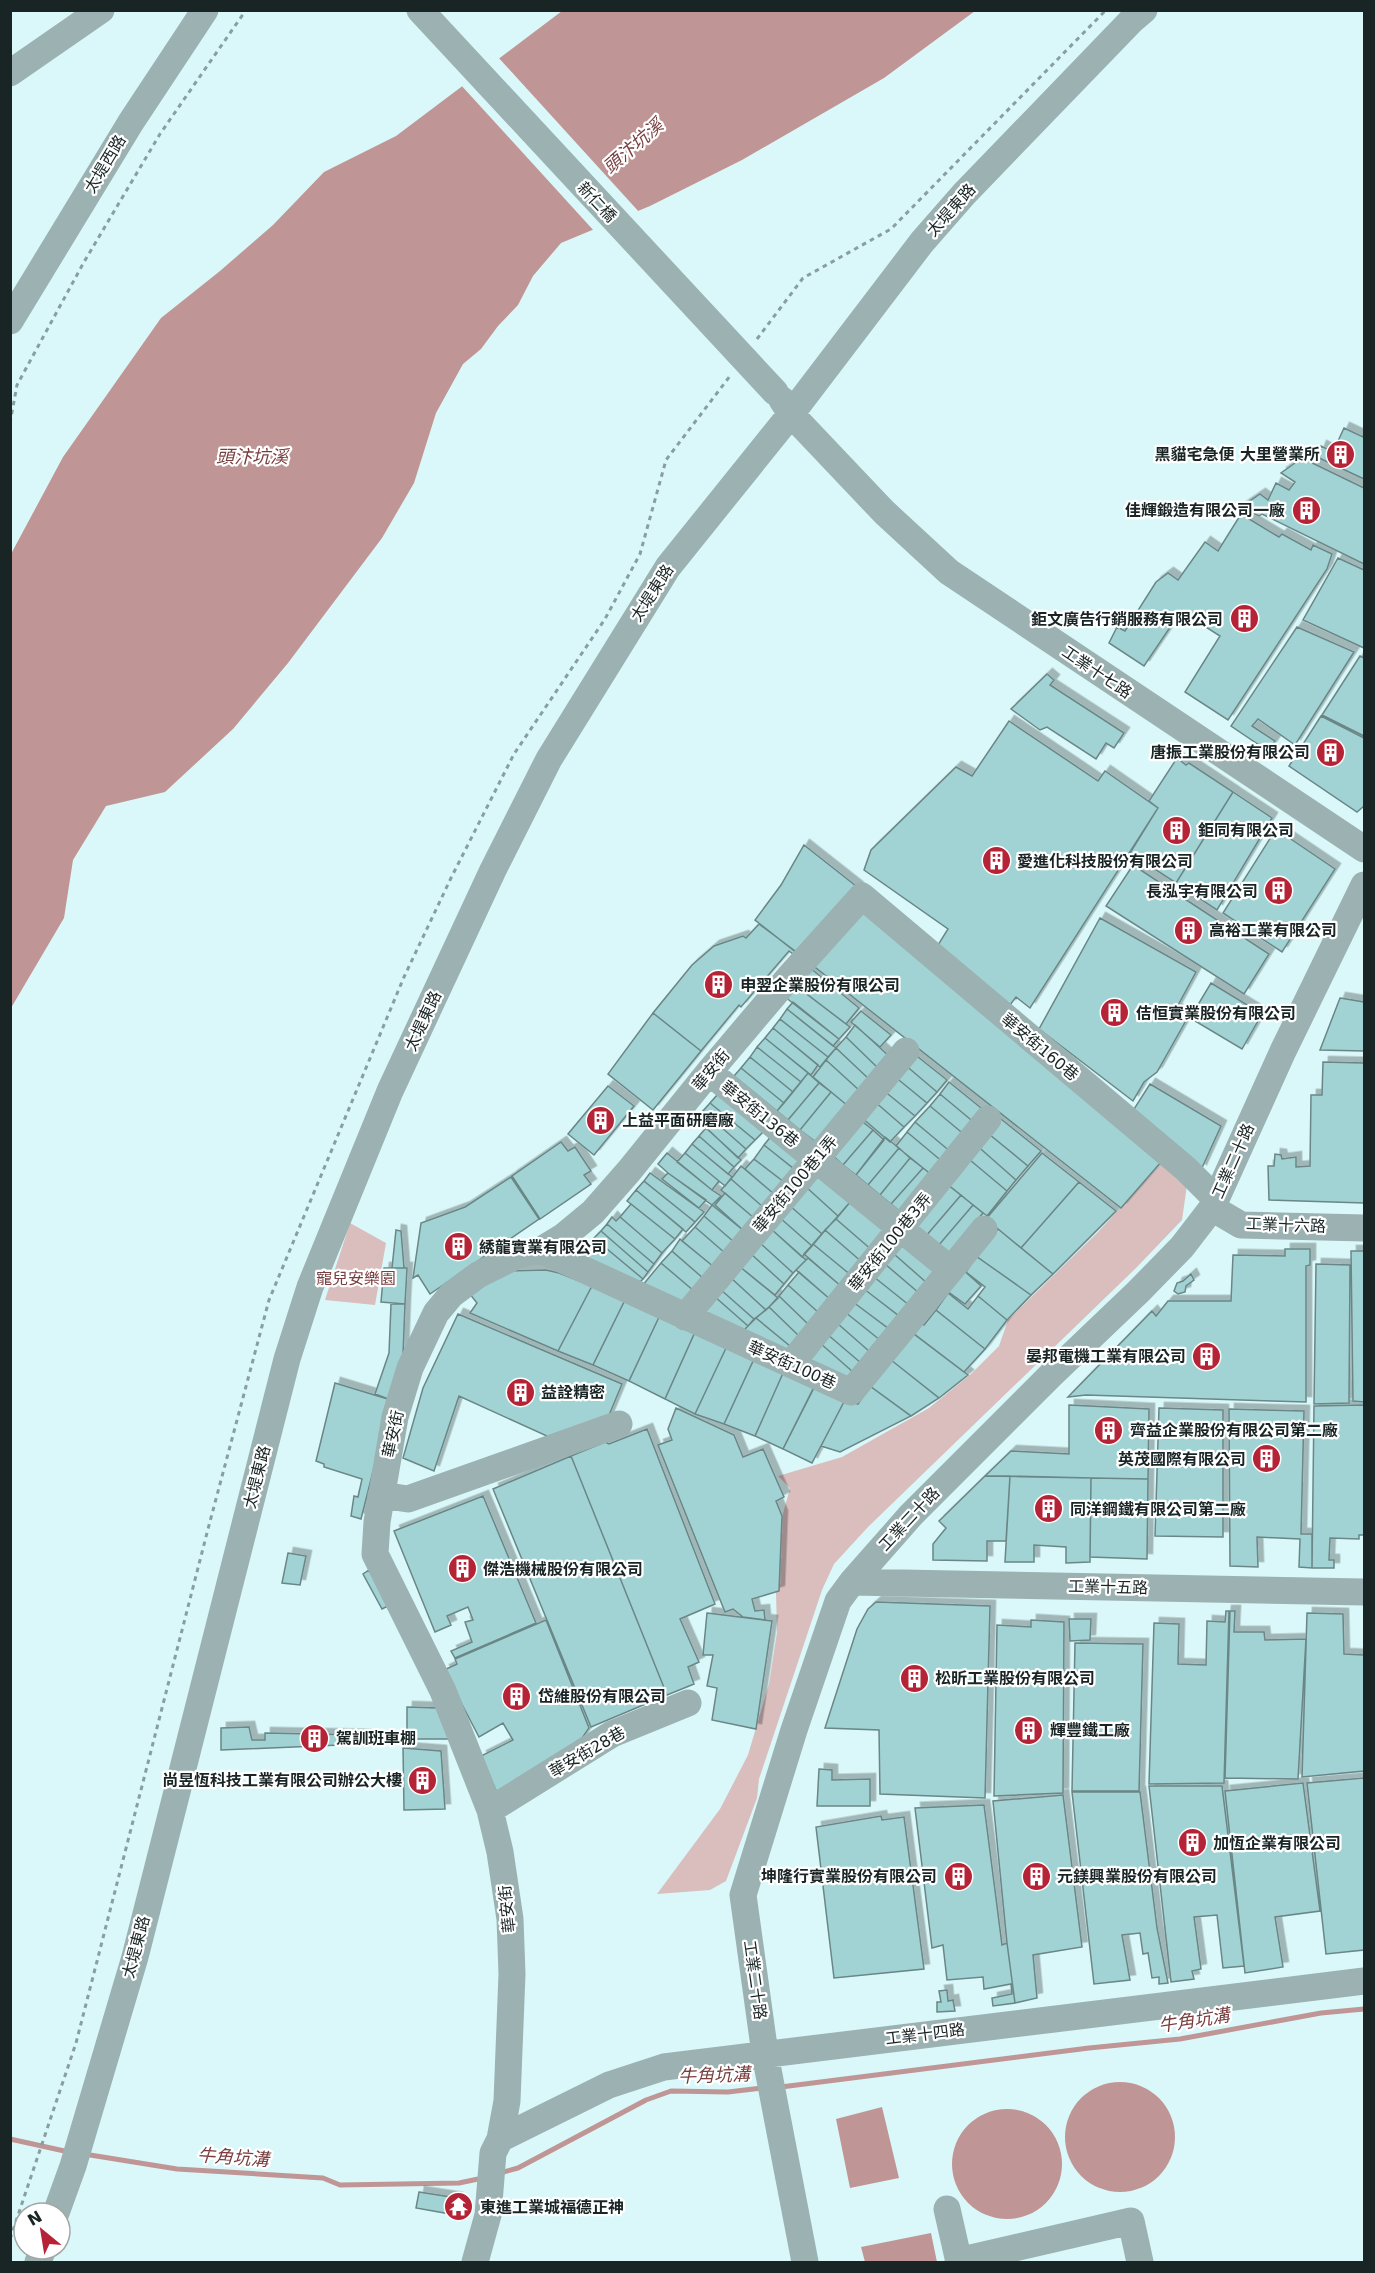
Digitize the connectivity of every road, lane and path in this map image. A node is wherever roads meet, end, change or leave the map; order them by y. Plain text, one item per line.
1 (101, 10) edge
2 (205, 10) edge
3 (246, 10) edge
4 (420, 10) edge
5 (1106, 10) edge
6 (1144, 10) edge
7 (10, 73) edge
8 (10, 321) edge
9 (753, 345) dead end
10 (731, 374) dead end
11 (776, 392) joint
12 (791, 414) junction
13 (10, 423) edge
14 (1365, 849) edge
15 (1365, 885) edge
16 (862, 896) joint
17 (906, 1051) dead end
18 (709, 1072) junction
19 (988, 1119) dead end
20 (816, 1158) junction
21 (1214, 1204) junction
22 (901, 1228) junction
23 (1365, 1228) edge
24 (984, 1229) dead end
25 (541, 1250) junction
26 (950, 1269) junction
27 (685, 1317) junction
28 (792, 1364) junction
29 (619, 1424) dead end
30 (381, 1495) junction
31 (852, 1582) junction
32 (1365, 1592) edge
33 (688, 1703) dead end
34 (490, 1810) junction
35 (1364, 1981) edge
36 (766, 2059) junction
37 (496, 2146) junction
38 (60, 2201) edge
39 (947, 2209) dead end
40 (10, 2239) edge
41 (959, 2261) edge
42 (475, 2262) edge
43 (805, 2262) edge
44 (1140, 2262) edge

1 - 7 street
2 - 8 street, 太堤西路
3 - 13 path
4 - 11 street, 新仁橋, bridge
5 - 9 path
6 - 12 street, 太堤東路
10 - 40 path
11 - 12 street, 工業十七路
12 - 14 street, 工業十七路
12 - 38 street, 太堤東路
15 - 21 street, 工業二十路
16 - 18 street, 華安街
16 - 21 street, 華安街160巷
17 - 20 street, 華安街100巷1弄
18 - 20 street, 華安街136巷
18 - 25 street, 華安街
19 - 22 street, 華安街100巷3弄
20 - 22 street, 華安街136巷
20 - 27 street, 華安街100巷1弄
21 - 23 street, 工業十六路
21 - 31 street, 工業二十路
22 - 26 street, 華安街136巷
22 - 28 street, 華安街100巷3弄
24 - 26 street, 華安街100巷
25 - 27 street, 華安街100巷
25 - 30 street, 華安街
26 - 28 street, 華安街100巷
27 - 28 street, 華安街100巷
29 - 30 street
30 - 34 street, 華安街
31 - 32 street, 工業十五路
31 - 36 street, 工業二十路
33 - 34 street, 華安街28巷
34 - 37 street, 華安街
35 - 36 street, 工業十四路
36 - 37 street, 工業十四路
36 - 43 street, 工業二十路
37 - 42 street, 華安街
39 - 41 street
41 - 44 street

